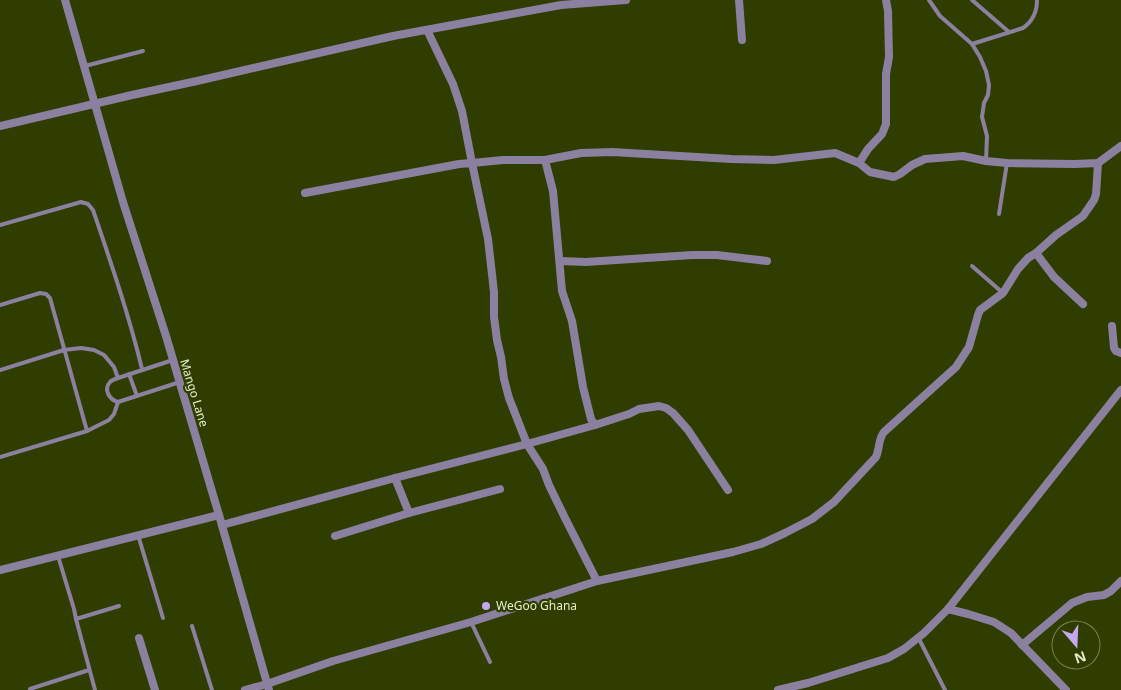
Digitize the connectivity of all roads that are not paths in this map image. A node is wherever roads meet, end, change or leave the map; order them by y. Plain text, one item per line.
1 (65, 0) edge
2 (626, 0) edge
3 (739, 0) edge
4 (886, 0) edge
5 (929, 0) edge
6 (972, 0) edge
7 (1037, 0) edge
8 (579, 1) edge
9 (427, 30) junction
10 (1009, 32) junction
11 (742, 40) dead end
12 (972, 44) junction
13 (143, 51) dead end
14 (85, 66) junction
15 (96, 103) junction
16 (0, 126) edge
17 (1121, 146) edge
18 (544, 160) junction
19 (986, 161) junction
20 (472, 163) junction
21 (859, 163) junction
22 (1007, 163) junction
23 (1098, 163) junction
24 (305, 193) dead end
25 (999, 214) dead end
26 (0, 225) edge
27 (1036, 253) junction
28 (560, 261) junction
29 (767, 261) dead end
30 (972, 266) dead end
31 (1003, 293) junction
32 (1083, 304) dead end
33 (0, 305) edge
34 (1112, 326) dead end
35 (64, 350) junction
36 (1121, 354) edge
37 (173, 360) junction
38 (142, 369) junction
39 (0, 370) edge
40 (129, 374) junction
41 (118, 378) junction
42 (180, 382) junction
43 (1121, 390) edge
44 (137, 396) junction
45 (118, 402) junction
46 (595, 425) junction
47 (87, 431) junction
48 (527, 444) junction
49 (0, 457) edge
50 (396, 478) junction
51 (500, 489) dead end
52 (728, 490) dead end
53 (409, 513) junction
54 (219, 515) junction
55 (222, 525) junction
56 (138, 535) junction
57 (335, 536) dead end
58 (58, 556) junction
59 (0, 570) edge
60 (597, 581) junction
61 (1121, 581) edge
62 (119, 606) dead end
63 (948, 609) junction
64 (76, 618) junction
65 (163, 618) dead end
66 (472, 622) junction
67 (192, 626) dead end
68 (918, 637) junction
69 (139, 638) dead end
70 (1022, 645) junction
71 (490, 662) dead end
72 (89, 670) junction
73 (268, 687) edge
74 (30, 689) edge
75 (95, 690) edge
76 (155, 690) edge
77 (212, 690) edge
78 (245, 690) edge
79 (778, 690) edge
80 (945, 690) edge
81 (1066, 690) edge

1 - 14 street, Mango Lane
2 - 8 street
3 - 11 street
4 - 21 street
5 - 12 lane
6 - 10 lane
7 - 10 lane
8 - 9 street
9 - 15 street
9 - 20 street
10 - 12 lane
12 - 19 lane
13 - 14 lane
14 - 15 street, Mango Lane
15 - 16 street
15 - 37 street, Mango Lane
17 - 23 street
18 - 20 street
18 - 21 street
18 - 28 street
19 - 21 street
19 - 22 street
20 - 24 street
20 - 48 street
22 - 23 street
22 - 25 lane
23 - 27 street
26 - 38 lane
27 - 31 street
27 - 32 street
28 - 29 street
28 - 46 street
30 - 31 lane
31 - 60 street
33 - 35 lane
34 - 36 street
35 - 39 lane
35 - 41 lane
35 - 47 lane
37 - 38 lane
37 - 42 street, Mango Lane
38 - 40 lane
40 - 41 lane
40 - 44 lane
41 - 45 lane
42 - 44 lane
42 - 54 street, Mango Lane
43 - 63 street
44 - 45 lane
45 - 47 lane
46 - 48 street
46 - 52 street
47 - 49 lane
48 - 50 street
48 - 60 street
50 - 53 street
50 - 55 street
51 - 53 street
53 - 57 street
54 - 55 street, Mango Lane
54 - 56 street
55 - 73 street, Mango Lane
56 - 58 street
56 - 65 lane
58 - 59 street
58 - 64 lane
60 - 66 street
61 - 70 street
62 - 64 lane
63 - 68 street
63 - 70 street
64 - 72 lane
66 - 71 lane
66 - 73 street
67 - 77 lane
68 - 79 street
68 - 80 lane
69 - 76 street
70 - 81 street
72 - 74 lane
72 - 75 lane
73 - 78 street

